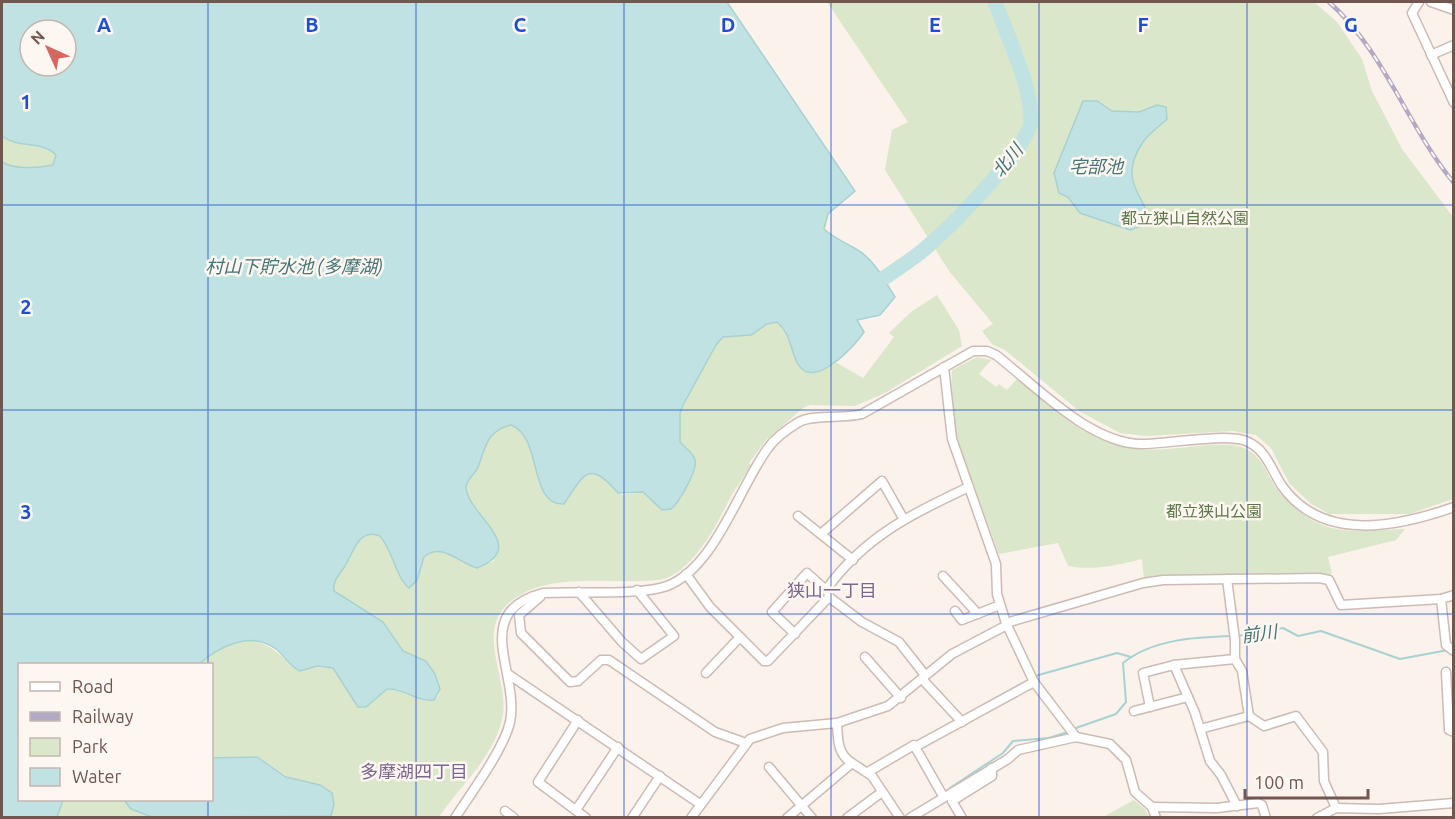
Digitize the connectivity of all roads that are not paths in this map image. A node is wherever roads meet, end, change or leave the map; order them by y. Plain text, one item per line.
1 (1419, 2) edge
2 (1431, 2) edge
3 (1454, 10) edge
4 (1454, 45) edge
5 (1431, 55) junction
6 (1454, 103) edge
7 (944, 367) junction
8 (969, 487) junction
9 (1454, 507) edge
10 (798, 516) dead end
11 (903, 518) junction
12 (822, 533) junction
13 (853, 560) junction
14 (686, 574) junction
15 (943, 576) dead end
16 (1227, 579) junction
17 (637, 590) junction
18 (579, 592) junction
19 (543, 593) junction
20 (828, 594) junction
21 (1454, 595) edge
22 (1441, 599) junction
23 (1000, 605) junction
24 (955, 611) dead end
25 (978, 614) junction
26 (1006, 624) junction
27 (795, 634) junction
28 (740, 637) junction
29 (1454, 651) edge
30 (865, 657) dead end
31 (1235, 659) junction
32 (1174, 665) junction
33 (1446, 672) dead end
34 (706, 673) dead end
35 (508, 674) junction
36 (924, 677) junction
37 (1033, 679) junction
38 (1450, 693) edge
39 (1188, 697) junction
40 (901, 698) junction
41 (1150, 707) junction
42 (1134, 711) dead end
43 (1249, 716) junction
44 (960, 719) junction
45 (578, 720) junction
46 (837, 723) junction
47 (1200, 729) junction
48 (1073, 732) junction
49 (1454, 732) edge
50 (746, 743) junction
51 (618, 747) junction
52 (915, 747) junction
53 (852, 763) junction
54 (769, 767) dead end
55 (992, 768) junction
56 (868, 772) junction
57 (660, 776) junction
58 (882, 792) junction
59 (943, 796) junction
60 (1454, 803) edge
61 (700, 804) junction
62 (803, 806) junction
63 (1238, 806) junction
64 (1152, 807) junction
65 (1336, 808) junction
66 (576, 810) junction
67 (505, 811) dead end
68 (455, 818) edge
69 (514, 818) edge
70 (586, 818) edge
71 (632, 818) edge
72 (691, 818) edge
73 (787, 818) edge
74 (812, 818) edge
75 (847, 818) edge
76 (900, 818) edge
77 (910, 818) edge
78 (962, 818) edge
79 (1156, 818) edge
80 (1266, 818) edge
81 (1317, 818) edge

1 - 5 street
2 - 3 street
4 - 5 street
5 - 6 street
7 - 8 street
7 - 9 street
7 - 14 street
8 - 11 street
8 - 23 street
10 - 12 street
11 - 12 street
11 - 13 street
12 - 13 street
13 - 20 street
14 - 17 street
14 - 28 street
15 - 25 street
16 - 22 street
16 - 26 street
16 - 31 street
17 - 18 street
17 - 18 street
18 - 19 street
19 - 35 street
19 - 50 street
20 - 27 street
20 - 27 street
20 - 36 street
21 - 22 street
22 - 29 street
23 - 25 street
23 - 26 street
24 - 25 street
26 - 36 street
26 - 37 street
27 - 28 street
28 - 34 street
30 - 40 street
31 - 32 street
31 - 43 street
32 - 39 street
32 - 41 street
33 - 38 street
35 - 45 street
35 - 68 street
36 - 40 street
36 - 44 street
37 - 44 street
37 - 48 street
38 - 49 street
39 - 41 street
39 - 47 street
40 - 46 street
41 - 42 street
43 - 47 street
43 - 65 street
44 - 52 street
45 - 51 street
45 - 66 street
46 - 50 street
46 - 53 street
47 - 63 street
48 - 55 street
48 - 64 street
50 - 61 street
51 - 57 street
51 - 66 street
52 - 56 street
52 - 59 street
53 - 56 street
53 - 62 street
54 - 62 street
55 - 59 street
55 - 78 street
56 - 58 street
57 - 61 street
57 - 71 street
58 - 75 street
58 - 76 street
59 - 77 street
60 - 65 street
61 - 72 street
62 - 73 street
62 - 74 street
63 - 64 street
63 - 80 street
64 - 79 street
65 - 81 street
66 - 70 street
67 - 69 street

